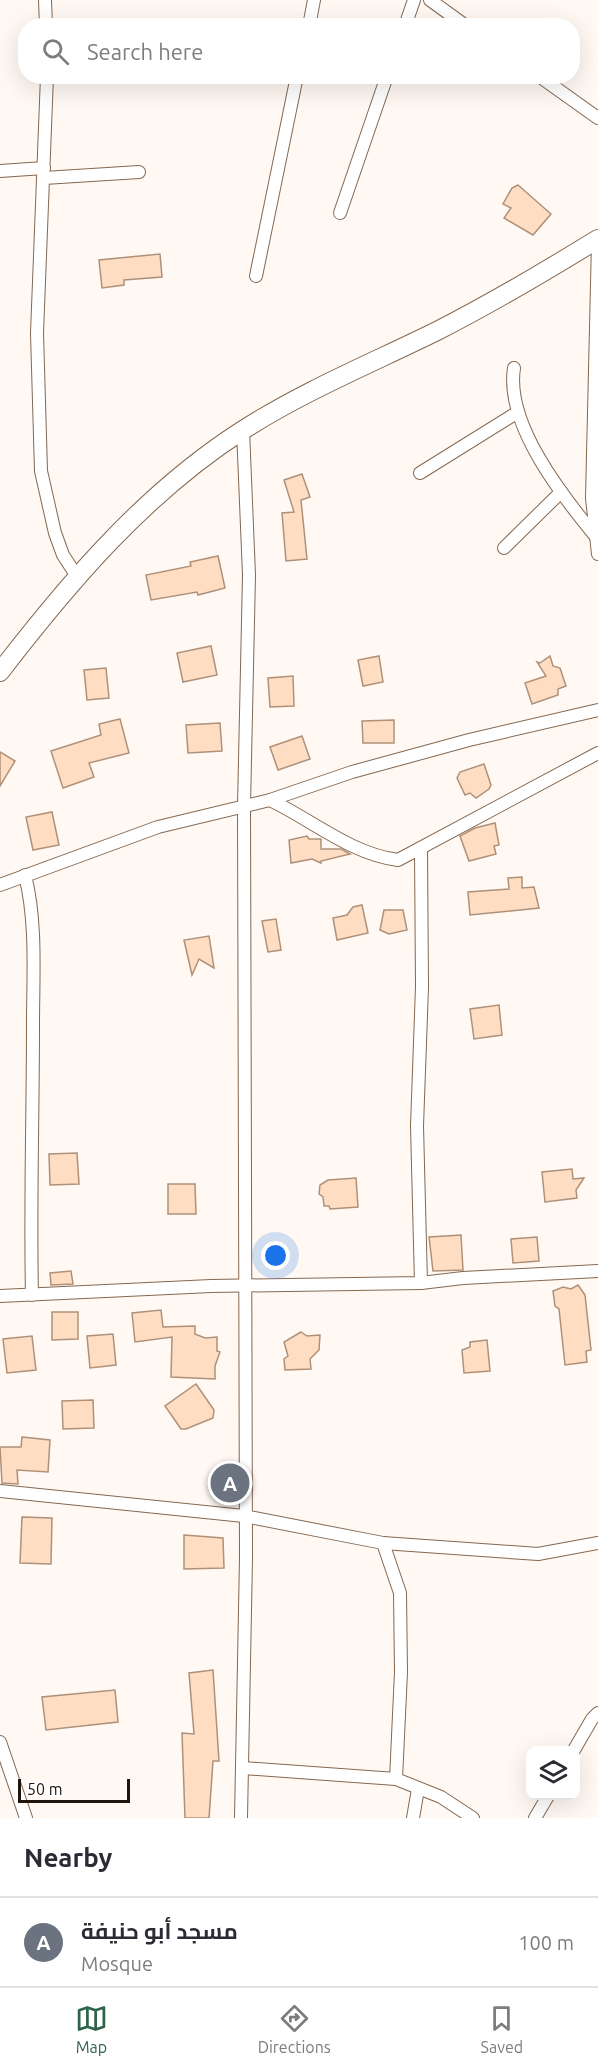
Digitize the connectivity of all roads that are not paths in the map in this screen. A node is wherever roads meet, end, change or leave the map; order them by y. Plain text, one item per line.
1 (45, 0) edge
2 (314, 0) edge
3 (414, 0) edge
4 (430, 0) edge
5 (46, 18) edge
6 (311, 18) edge
7 (408, 18) edge
8 (455, 18) edge
9 (47, 84) edge
10 (295, 84) edge
11 (384, 84) edge
12 (551, 84) edge
13 (598, 117) edge
14 (0, 171) edge
15 (139, 172) dead end
16 (44, 173) junction
17 (340, 213) dead end
18 (598, 240) edge
19 (256, 276) dead end
20 (514, 368) dead end
21 (518, 412) junction
22 (243, 430) junction
23 (420, 473) dead end
24 (561, 492) junction
25 (597, 538) edge
26 (504, 548) dead end
27 (598, 554) edge
28 (78, 578) junction
29 (0, 672) edge
30 (598, 710) edge
31 (598, 753) edge
32 (270, 800) junction
33 (244, 806) junction
34 (421, 848) junction
35 (25, 875) junction
36 (0, 885) edge
37 (598, 1270) edge
38 (421, 1283) junction
39 (247, 1286) junction
40 (32, 1295) junction
41 (0, 1296) edge
42 (0, 1491) edge
43 (244, 1516) junction
44 (383, 1543) junction
45 (598, 1543) edge
46 (598, 1713) edge
47 (0, 1742) edge
48 (576, 1746) edge
49 (243, 1768) junction
50 (396, 1779) junction
51 (418, 1789) junction
52 (546, 1800) edge
53 (26, 1818) edge
54 (241, 1818) edge
55 (413, 1818) edge
56 (473, 1818) edge
57 (535, 1818) edge

1 - 5 street
2 - 6 street
3 - 7 street
4 - 8 street
9 - 16 street
10 - 19 street
11 - 17 street
12 - 13 street
14 - 16 street
15 - 16 street
16 - 28 street
18 - 22 main road
18 - 25 street
20 - 21 street
21 - 23 street
21 - 24 street
22 - 28 main road
22 - 33 street
24 - 25 street
24 - 26 street
25 - 27 street
28 - 29 main road
30 - 32 street
31 - 34 street
32 - 33 street
32 - 34 street
33 - 35 street
33 - 39 street
34 - 38 street
35 - 36 street
35 - 40 street
37 - 38 street
38 - 39 street
39 - 40 street
39 - 43 street
40 - 41 street
42 - 43 street
43 - 44 street
43 - 49 street
44 - 45 street
44 - 50 street
46 - 48 street
47 - 53 street
49 - 50 street
49 - 54 street
50 - 51 street
51 - 55 street
51 - 56 street
52 - 57 street

